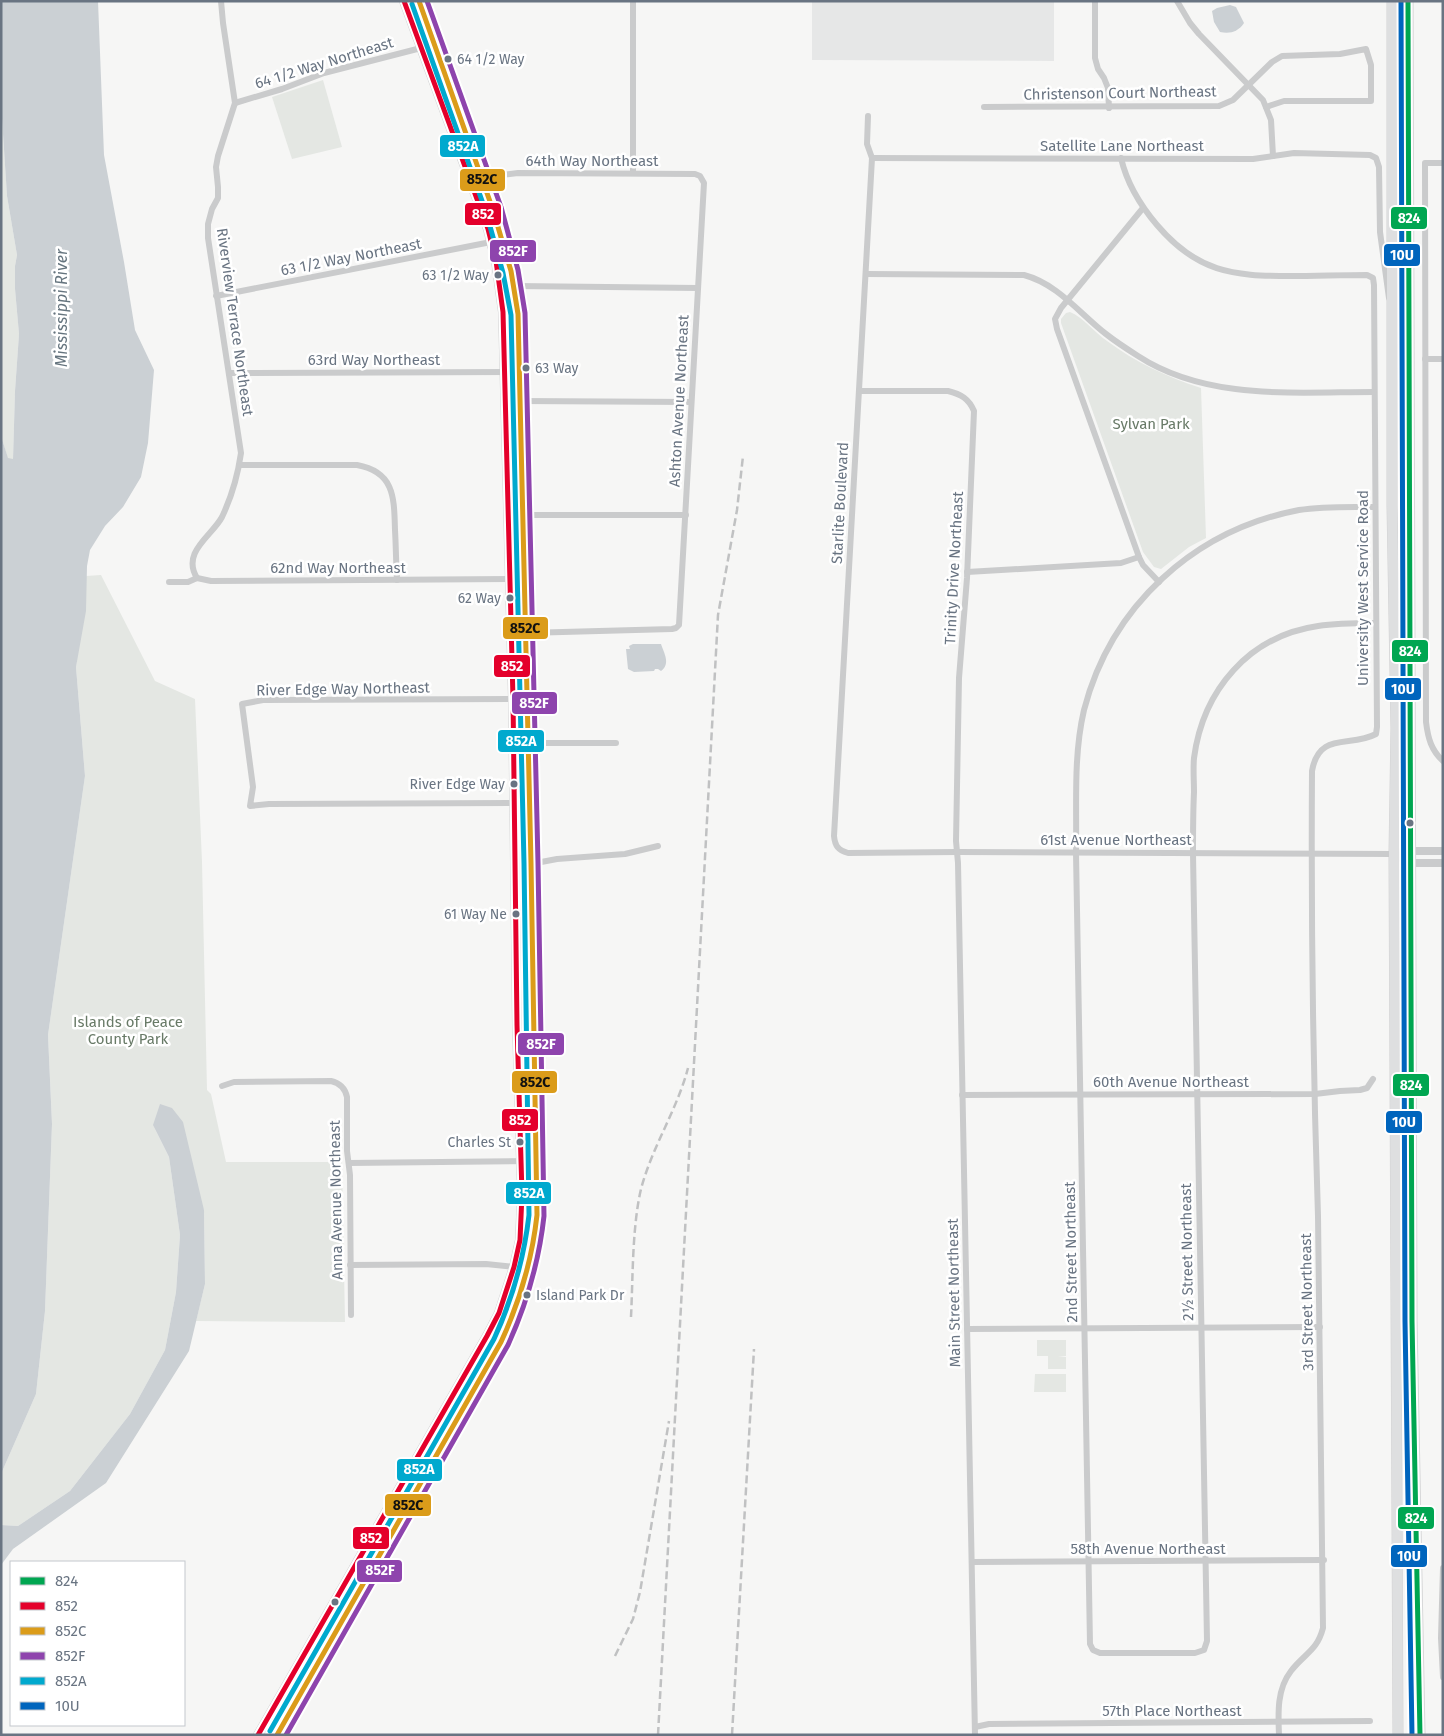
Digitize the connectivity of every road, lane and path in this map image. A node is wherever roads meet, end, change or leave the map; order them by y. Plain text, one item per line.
1 (221, 1) edge
2 (404, 1) edge
3 (419, 1) edge
4 (634, 1) edge
5 (1095, 1) edge
6 (1177, 1) edge
7 (1392, 1) edge
8 (1408, 1) edge
9 (421, 48) junction
10 (1249, 84) junction
11 (235, 103) junction
12 (984, 107) dead end
13 (1266, 107) junction
14 (1109, 108) junction
15 (868, 116) dead end
16 (1273, 156) junction
17 (872, 158) junction
18 (1121, 158) junction
19 (1443, 163) edge
20 (633, 174) junction
21 (700, 176) joint
22 (484, 180) junction
23 (1143, 208) junction
24 (491, 242) junction
25 (866, 274) junction
26 (515, 286) junction
27 (698, 288) junction
28 (216, 296) junction
29 (1068, 300) junction
30 (1392, 316) junction
31 (1425, 359) junction
32 (1443, 359) edge
33 (505, 372) junction
34 (520, 372) junction
35 (229, 373) junction
36 (859, 391) junction
37 (1374, 392) junction
38 (520, 401) junction
39 (691, 402) junction
40 (240, 465) junction
41 (1375, 507) junction
42 (523, 514) junction
43 (508, 515) junction
44 (686, 516) junction
45 (1139, 557) junction
46 (967, 572) junction
47 (197, 578) junction
48 (524, 579) junction
49 (397, 580) junction
50 (509, 580) junction
51 (169, 582) dead end
52 (1159, 582) junction
53 (1375, 623) junction
54 (526, 633) junction
55 (513, 699) junction
56 (528, 743) junction
57 (616, 743) dead end
58 (1443, 762) edge
59 (514, 803) junction
60 (658, 846) dead end
61 (838, 849) joint
62 (1410, 851) junction
63 (1443, 851) edge
64 (957, 852) junction
65 (1076, 853) junction
66 (1193, 854) junction
67 (1311, 854) junction
68 (1394, 854) junction
69 (1410, 862) junction
70 (531, 863) junction
71 (1443, 863) edge
72 (515, 867) junction
73 (1373, 1079) dead end
74 (222, 1086) dead end
75 (1197, 1094) junction
76 (1315, 1094) junction
77 (962, 1095) junction
78 (1081, 1095) junction
79 (536, 1161) junction
80 (521, 1162) junction
81 (349, 1163) junction
82 (350, 1265) junction
83 (514, 1267) junction
84 (351, 1315) dead end
85 (1320, 1326) junction
86 (1201, 1327) junction
87 (1085, 1328) junction
88 (967, 1329) junction
89 (1206, 1560) junction
90 (1324, 1560) junction
91 (972, 1562) junction
92 (1089, 1562) junction
93 (1443, 1568) edge
94 (1093, 1650) joint
95 (1443, 1652) edge
96 (1443, 1677) edge
97 (1278, 1722) junction
98 (1370, 1722) dead end
99 (975, 1727) junction
100 (258, 1735) edge
101 (277, 1735) edge
102 (975, 1735) edge
103 (1279, 1735) edge
104 (1398, 1735) edge
105 (1420, 1735) edge

1 - 11 street, Riverview Terrace Northeast
2 - 9 main road
3 - 22 main road
4 - 20 street
5 - 14 street
6 - 10 street
7 - 30 main road
8 - 62 main road
9 - 11 street, 64 1/2 Way Northeast
9 - 24 main road
10 - 13 street
10 - 13 street, Christenson Court Northeast
10 - 14 street, Christenson Court Northeast
11 - 28 street, Riverview Terrace Northeast
12 - 14 street, Christenson Court Northeast
13 - 16 street
15 - 17 street, Starlite Boulevard
16 - 18 street, Satellite Lane Northeast
16 - 30 street, Satellite Lane Northeast
17 - 18 street, Satellite Lane Northeast
17 - 25 street, Starlite Boulevard
18 - 23 street
19 - 31 street
20 - 21 street, 64th Way Northeast
20 - 22 street, 64th Way Northeast
21 - 27 street, Ashton Avenue Northeast
22 - 26 main road
23 - 29 street
23 - 37 street, University West Service Road
24 - 28 street, 63 1/2 Way Northeast
24 - 33 main road
25 - 29 street
25 - 36 street, Starlite Boulevard
26 - 27 street
26 - 34 main road
27 - 39 street, Ashton Avenue Northeast
28 - 35 street, Riverview Terrace Northeast
29 - 37 street
29 - 45 street
30 - 68 main road
31 - 32 street
31 - 58 street
33 - 34 street, 63rd Way Northeast
33 - 35 street, 63rd Way Northeast
33 - 43 main road
34 - 38 main road
35 - 40 street, Riverview Terrace Northeast
36 - 46 street, Trinity Drive Northeast
36 - 61 street, Starlite Boulevard
37 - 41 street, University West Service Road
38 - 39 street
38 - 42 main road
39 - 44 street, Ashton Avenue Northeast
40 - 47 street, Riverview Terrace Northeast
40 - 49 street
41 - 52 street, 2nd Street Northeast
41 - 53 street, University West Service Road
42 - 43 street
42 - 44 street
42 - 48 main road
43 - 50 main road
44 - 54 street, Ashton Avenue Northeast
45 - 46 street
45 - 52 street
46 - 64 street, Trinity Drive Northeast
47 - 49 street, 62nd Way Northeast
47 - 51 street, 62nd Way Northeast
48 - 50 street, 62nd Way Northeast
48 - 54 main road
49 - 50 street, 62nd Way Northeast
50 - 55 main road
52 - 65 street, 2nd Street Northeast
53 - 66 street, 2½ Street Northeast
53 - 67 street, University West Service Road
54 - 56 main road
55 - 59 main road
55 - 59 street, River Edge Way Northeast
56 - 57 street
56 - 70 main road
59 - 72 main road
60 - 70 street
61 - 64 street, 61st Avenue Northeast
62 - 63 street, 61st Avenue Northeast
62 - 68 street, 61st Avenue Northeast
62 - 69 main road
64 - 65 street, 61st Avenue Northeast
64 - 77 street, Main Street Northeast
65 - 66 street, 61st Avenue Northeast
65 - 78 street, 2nd Street Northeast
66 - 67 street, 61st Avenue Northeast
66 - 75 street, 2½ Street Northeast
67 - 68 street, 61st Avenue Northeast
67 - 76 street, 3rd Street Northeast
68 - 69 street, 61st Avenue Northeast
68 - 104 main road
69 - 71 street, 61st Avenue Northeast
69 - 105 main road
70 - 72 street
70 - 79 main road
72 - 80 main road
73 - 76 street, 60th Avenue Northeast
74 - 81 street, Anna Avenue Northeast
75 - 76 street, 60th Avenue Northeast
75 - 78 street, 60th Avenue Northeast
75 - 86 street, 2½ Street Northeast
76 - 85 street, 3rd Street Northeast
77 - 78 street, 60th Avenue Northeast
77 - 88 street, Main Street Northeast
78 - 87 street, 2nd Street Northeast
79 - 80 street
79 - 101 main road
80 - 81 street
80 - 83 main road
81 - 82 street, Anna Avenue Northeast
82 - 83 street
82 - 84 street, Anna Avenue Northeast
83 - 100 main road
85 - 86 street
85 - 90 street, 3rd Street Northeast
86 - 87 street
86 - 89 street, 2½ Street Northeast
87 - 88 street
87 - 92 street, 2nd Street Northeast
88 - 91 street, Main Street Northeast
89 - 90 street, 58th Avenue Northeast
89 - 92 street, 58th Avenue Northeast
89 - 94 street, 2½ Street Northeast
90 - 97 street, 3rd Street Northeast
91 - 92 street, 58th Avenue Northeast
91 - 99 street, Main Street Northeast
92 - 94 street, 2nd Street Northeast
93 - 95 street
95 - 96 street
97 - 98 street, 57th Place Northeast
97 - 99 street, 57th Place Northeast
97 - 103 street, 3rd Street Northeast
99 - 102 street, Main Street Northeast

